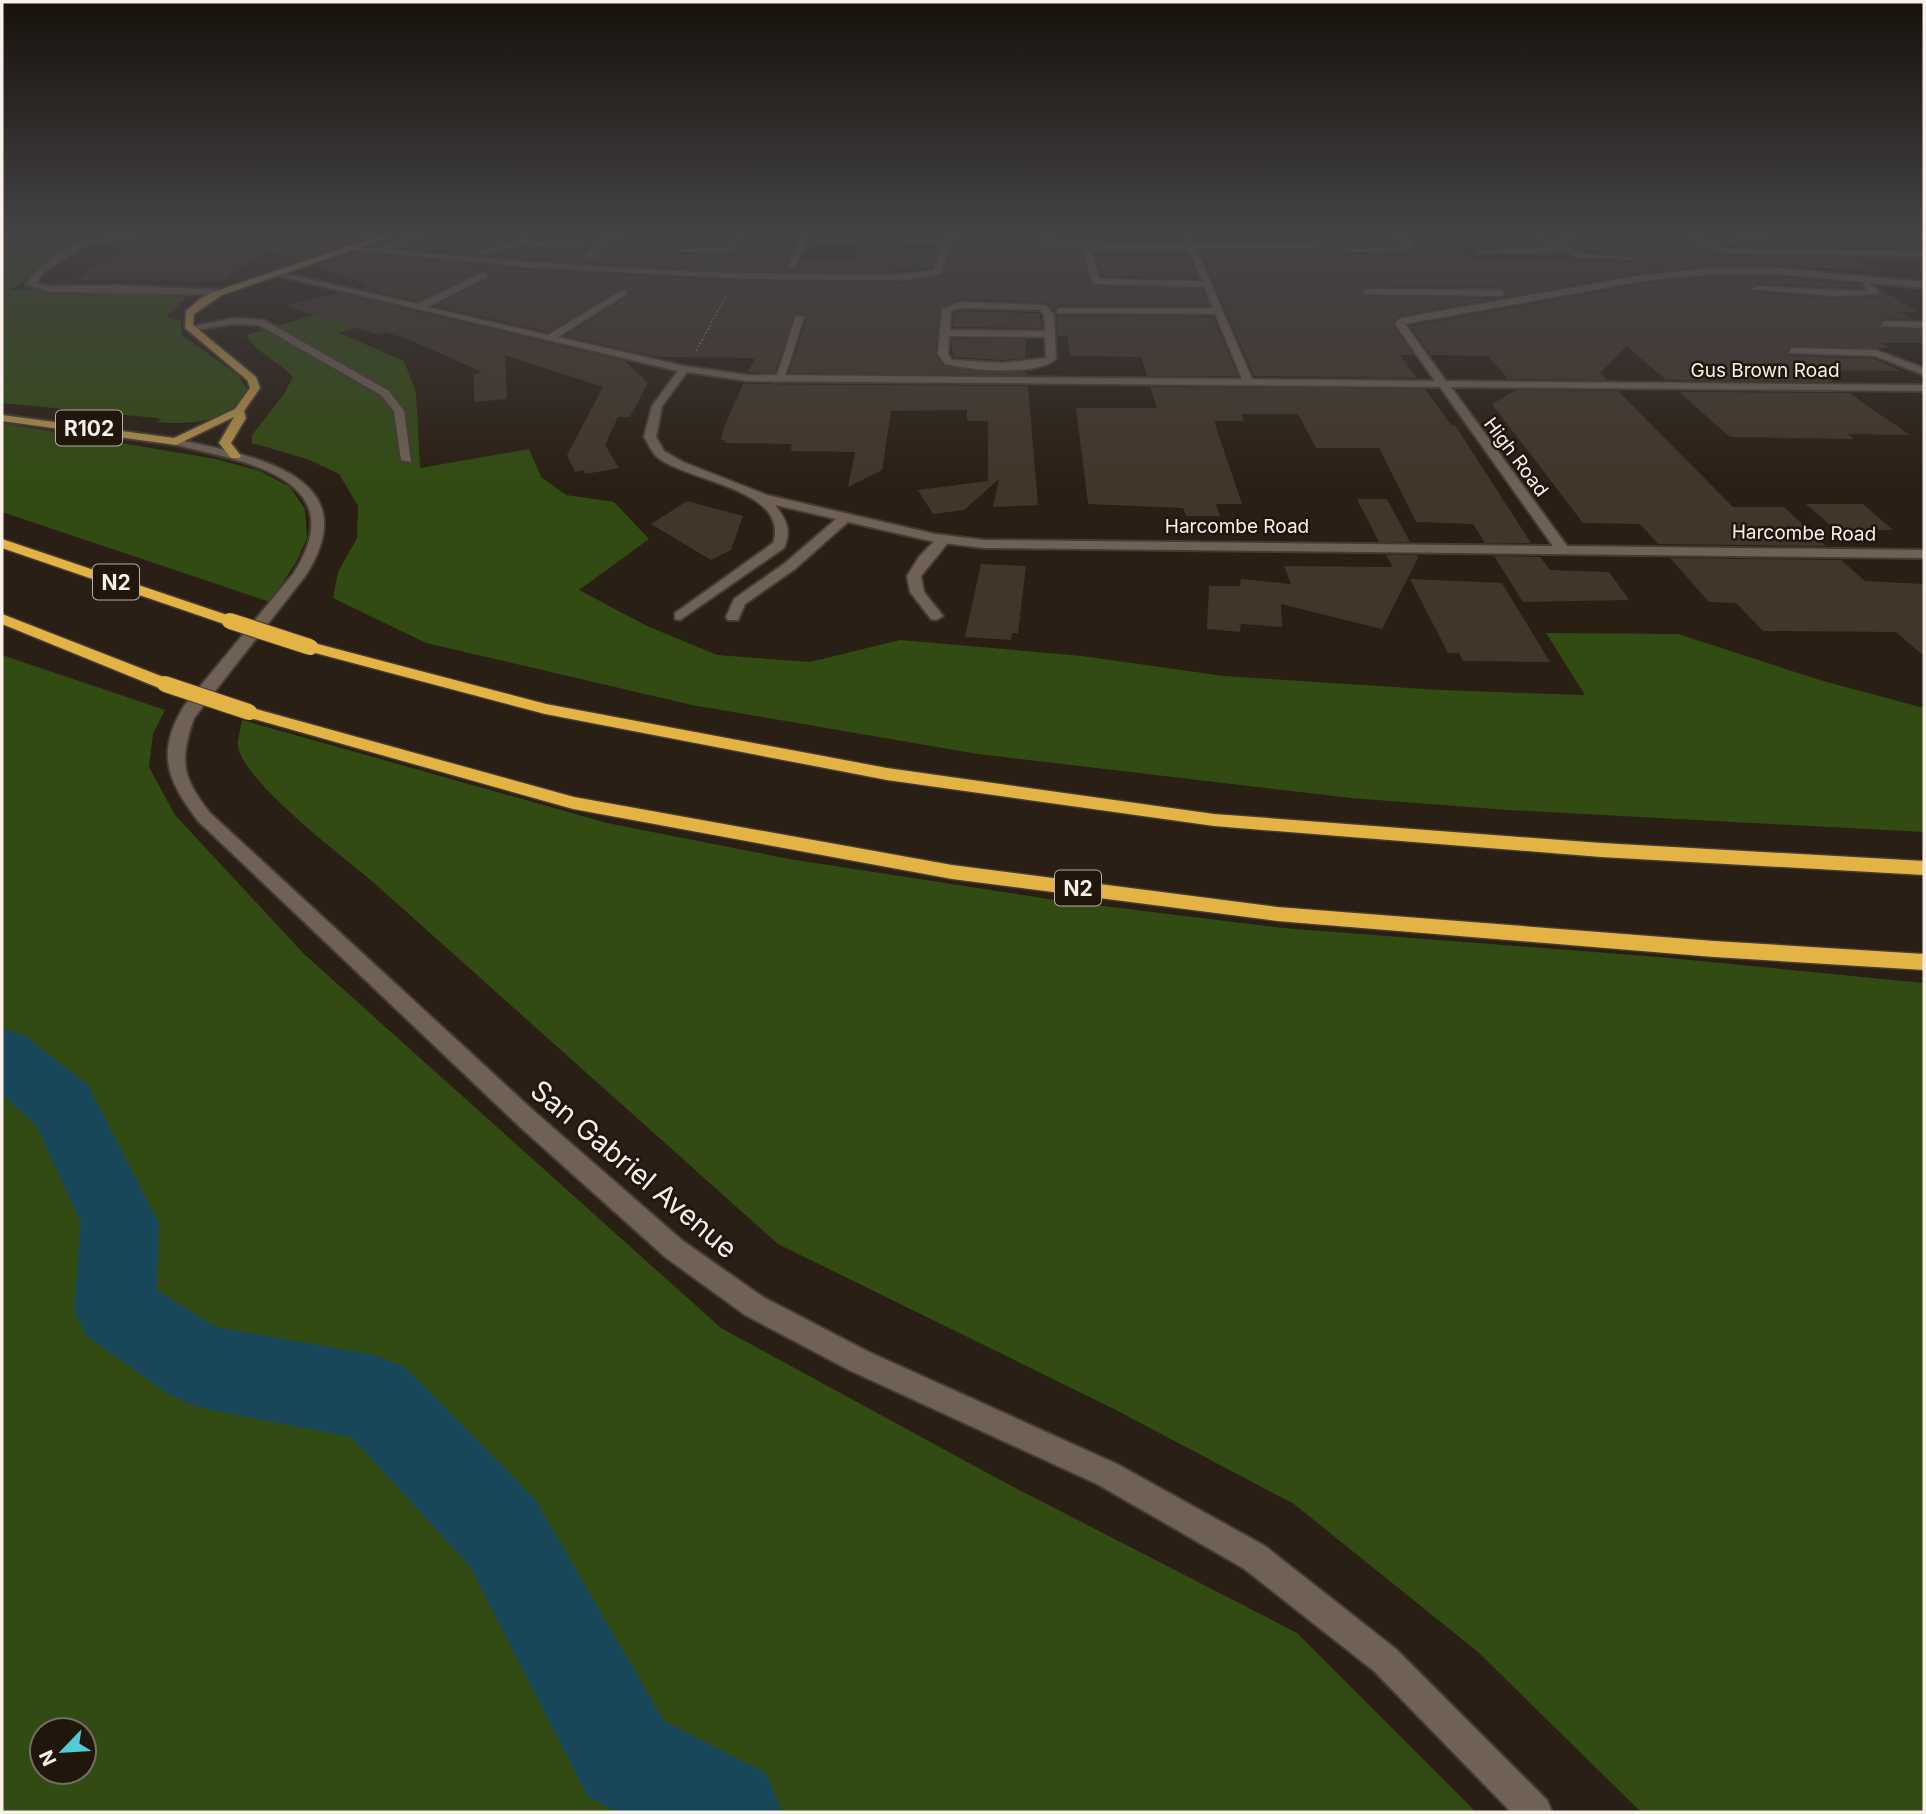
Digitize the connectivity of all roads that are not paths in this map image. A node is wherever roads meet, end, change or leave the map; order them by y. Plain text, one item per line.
1 (189, 315) edge
2 (453, 315) edge
3 (587, 315) edge
4 (947, 315) edge
5 (1047, 315) edge
6 (1218, 315) edge
7 (1433, 315) edge
8 (799, 317) dead end
9 (1884, 324) dead end
10 (1924, 325) edge
11 (190, 328) junction
12 (945, 333) junction
13 (1049, 334) junction
14 (551, 337) junction
15 (1792, 351) dead end
16 (1000, 365) junction
17 (684, 369) junction
18 (1924, 372) edge
19 (779, 380) junction
20 (995, 381) junction
21 (1248, 382) junction
22 (1444, 385) junction
23 (1924, 388) edge
24 (239, 411) junction
25 (228, 417) junction
26 (2, 418) edge
27 (102, 430) junction
28 (176, 442) junction
29 (235, 456) junction
30 (407, 460) dead end
31 (763, 498) junction
32 (846, 517) junction
33 (944, 539) junction
34 (2, 543) edge
35 (1562, 549) junction
36 (1924, 554) edge
37 (680, 616) dead end
38 (936, 616) dead end
39 (733, 618) dead end
40 (2, 619) edge
41 (1924, 868) edge
42 (1924, 962) edge
43 (1535, 1812) edge

1 - 11 main road
2 - 14 street, Gus Brown Road
3 - 14 street
4 - 12 street
5 - 13 street
6 - 21 street
7 - 22 street, High Road
8 - 19 street
9 - 10 street
11 - 24 main road
11 - 30 street
12 - 13 street
12 - 16 street
13 - 16 street
14 - 17 street, Gus Brown Road
15 - 18 street
16 - 20 street
17 - 19 street, Gus Brown Road
17 - 31 street, Harcombe Road
19 - 20 street, Gus Brown Road
20 - 21 street, Gus Brown Road
21 - 22 street, Gus Brown Road
22 - 23 street, Gus Brown Road
22 - 35 street, High Road
24 - 25 main road
24 - 29 main road
25 - 27 main road
25 - 28 main road
26 - 27 main road, R102
27 - 28 main road, R102
28 - 29 street, San Gabriel Avenue
29 - 43 street, San Gabriel Avenue
31 - 32 street, Harcombe Road
31 - 37 street
32 - 33 street, Harcombe Road
32 - 39 street
33 - 35 street, Harcombe Road
33 - 38 street
34 - 41 highway, N2, bridge
35 - 36 street, Harcombe Road
40 - 42 highway, N2, bridge

